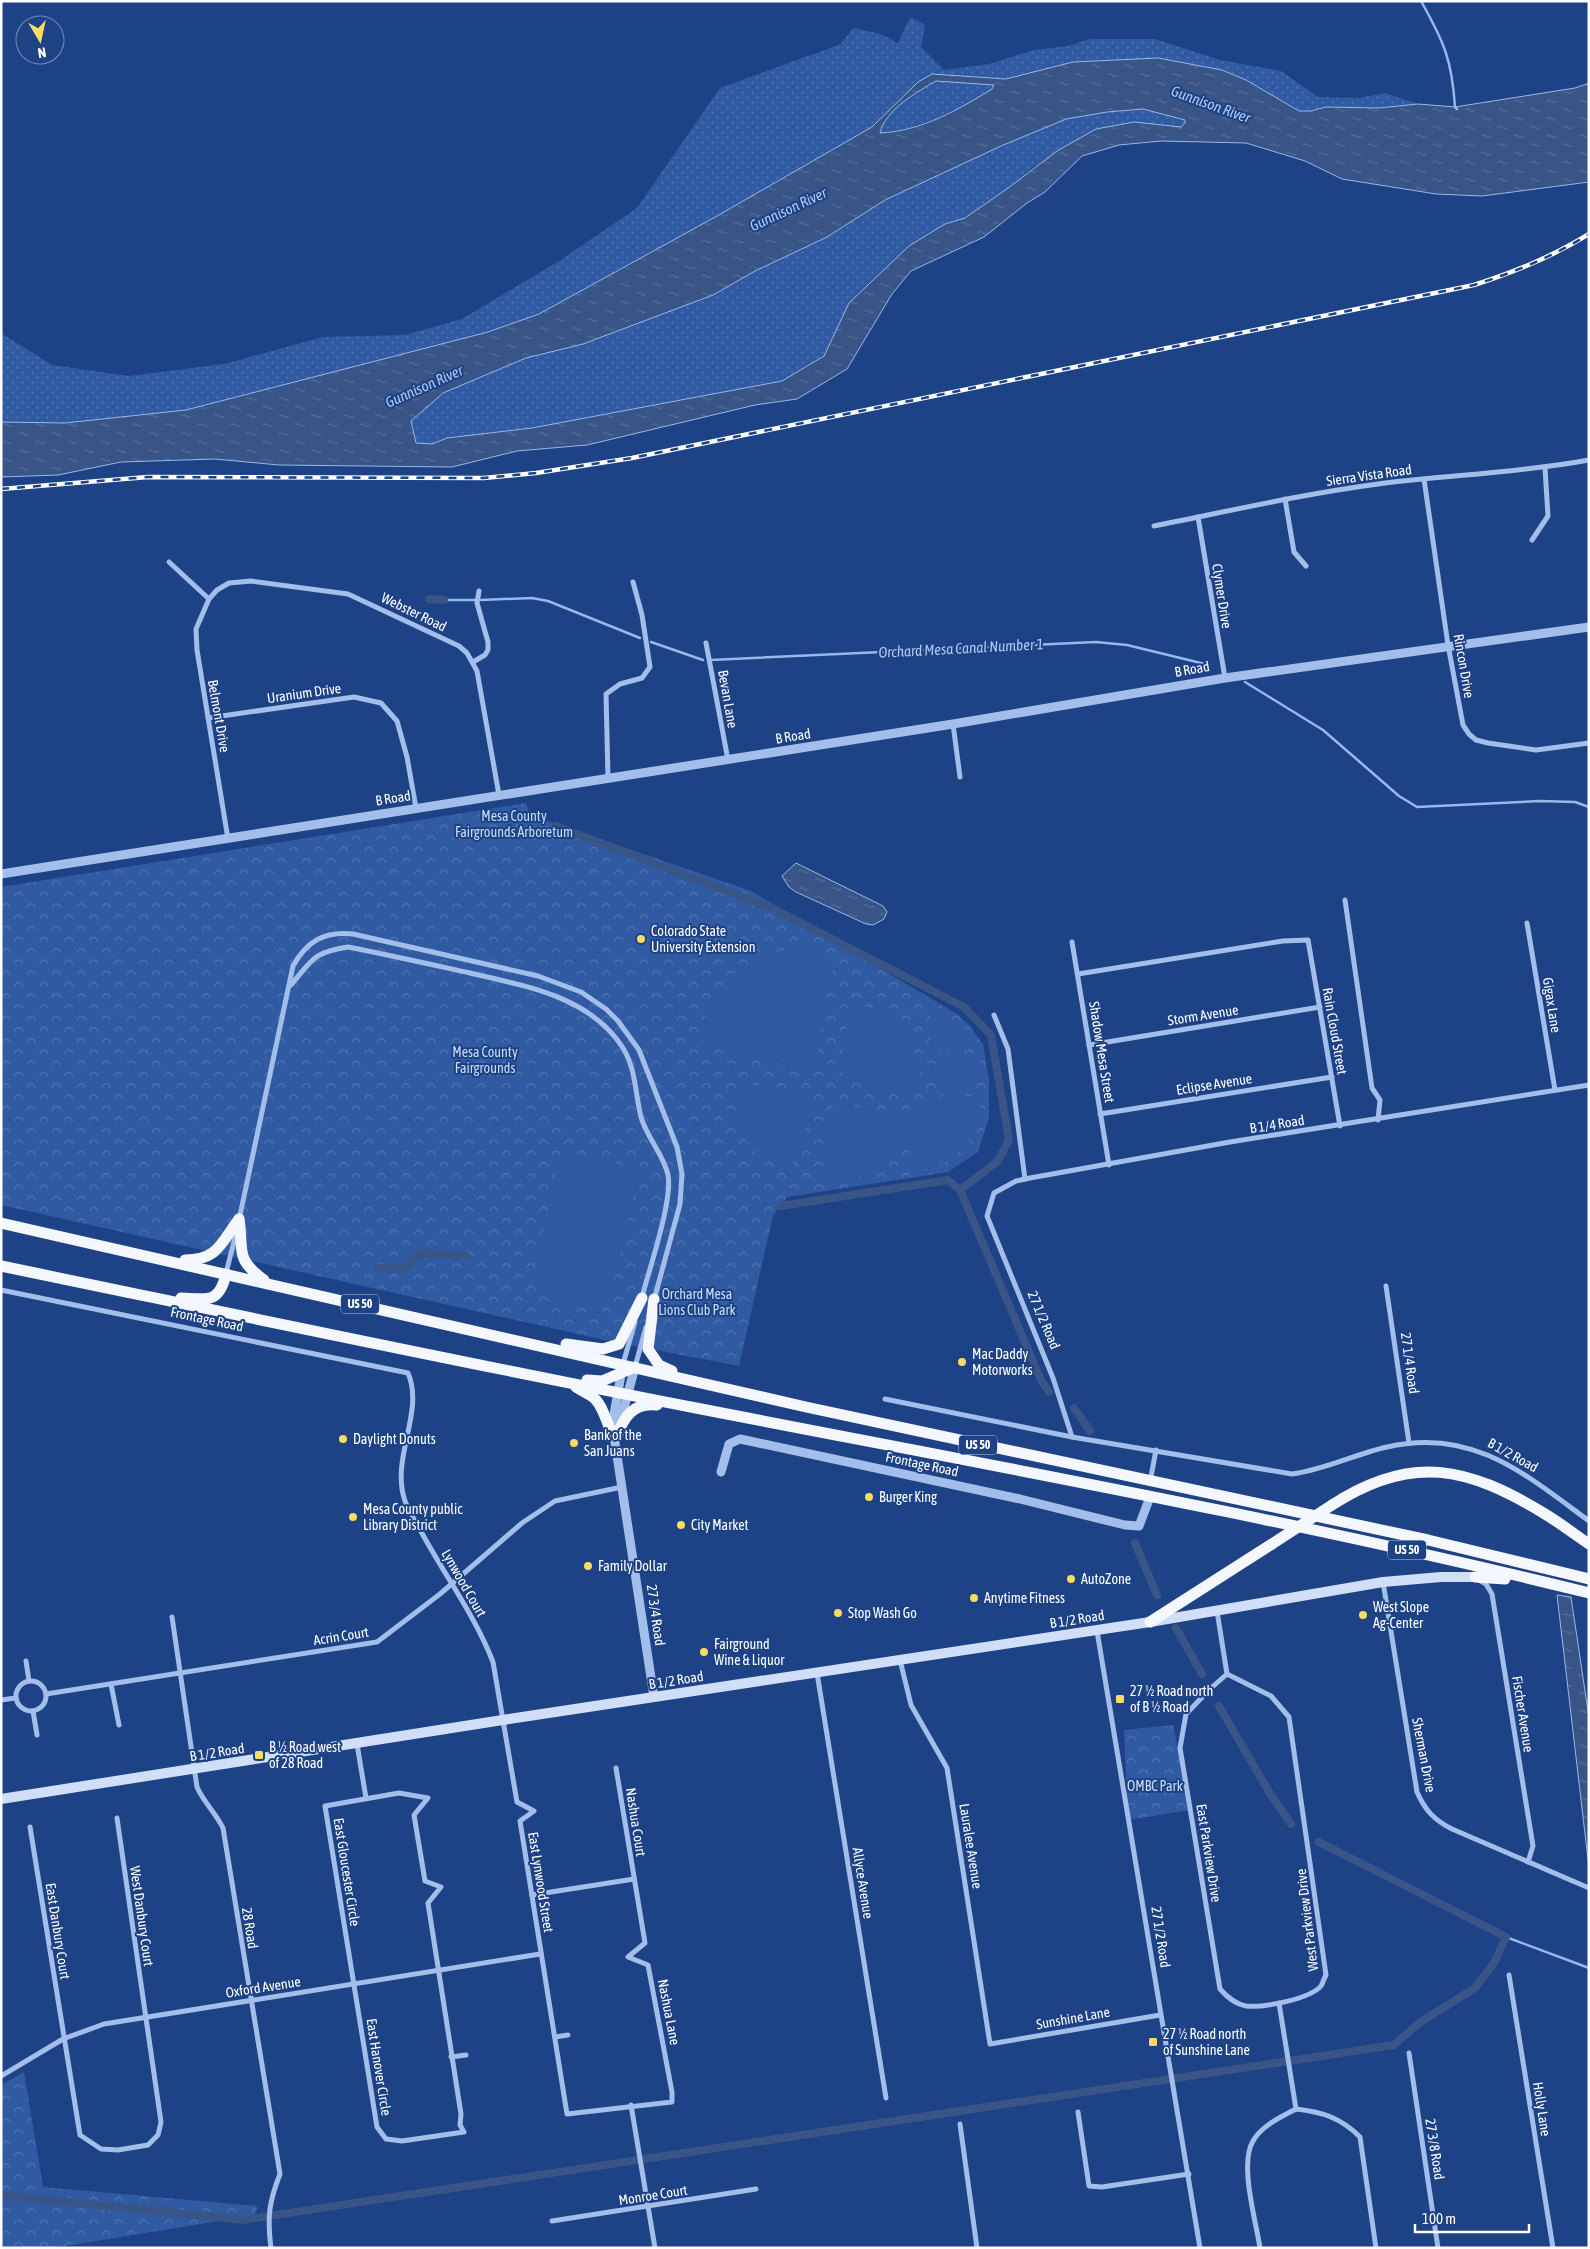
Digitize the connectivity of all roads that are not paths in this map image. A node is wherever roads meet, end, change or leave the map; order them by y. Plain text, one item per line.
1 (1589, 460) edge
2 (1545, 468) junction
3 (1424, 479) junction
4 (1285, 499) junction
5 (1198, 517) junction
6 (1154, 526) dead end
7 (1532, 540) dead end
8 (169, 562) dead end
9 (1306, 566) dead end
10 (633, 582) dead end
11 (479, 591) dead end
12 (209, 599) junction
13 (1589, 626) edge
14 (706, 643) dead end
15 (1448, 645) junction
16 (472, 662) junction
17 (1225, 678) junction
18 (208, 718) junction
19 (953, 724) junction
20 (1589, 743) edge
21 (728, 760) junction
22 (960, 777) dead end
23 (608, 778) junction
24 (499, 795) junction
25 (416, 808) junction
26 (228, 839) junction
27 (1, 874) edge
28 (1345, 900) dead end
29 (1527, 923) dead end
30 (1072, 942) dead end
31 (1078, 974) junction
32 (291, 985) junction
33 (1320, 1007) junction
34 (994, 1015) dead end
35 (1089, 1045) junction
36 (1332, 1077) junction
37 (1589, 1085) edge
38 (1555, 1090) junction
39 (1100, 1114) junction
40 (1378, 1120) junction
41 (1340, 1126) junction
42 (1109, 1165) junction
43 (1025, 1179) junction
44 (987, 1216) joint
45 (239, 1219) junction
46 (1, 1223) edge
47 (166, 1260) junction
48 (1, 1266) edge
49 (226, 1274) junction
50 (267, 1283) junction
51 (1386, 1286) dead end
52 (1, 1290) edge
53 (146, 1296) junction
54 (642, 1298) junction
55 (654, 1299) junction
56 (466, 1329) junction
57 (626, 1368) junction
58 (408, 1373) joint
59 (571, 1383) junction
60 (622, 1393) junction
61 (885, 1399) dead end
62 (806, 1408) junction
63 (782, 1425) junction
64 (1072, 1436) junction
65 (616, 1440) junction
66 (1409, 1443) junction
67 (1156, 1450) junction
68 (721, 1472) dead end
69 (1150, 1482) junction
70 (622, 1487) junction
71 (1105, 1488) junction
72 (1180, 1488) junction
73 (1150, 1497) junction
74 (1589, 1521) edge
75 (1589, 1544) edge
76 (1475, 1577) junction
77 (1589, 1579) edge
78 (1383, 1582) junction
79 (452, 1583) junction
80 (1588, 1593) edge
81 (1217, 1610) junction
82 (172, 1617) dead end
83 (1150, 1622) junction
84 (1097, 1630) junction
85 (900, 1660) junction
86 (26, 1661) dead end
87 (817, 1672) junction
88 (181, 1673) junction
89 (1227, 1674) junction
90 (29, 1681) junction
91 (111, 1684) junction
92 (46, 1694) junction
93 (654, 1697) junction
94 (16, 1698) junction
95 (1, 1700) edge
96 (34, 1711) junction
97 (503, 1720) junction
98 (119, 1725) dead end
99 (37, 1735) dead end
100 (357, 1744) junction
101 (616, 1768) dead end
102 (194, 1769) junction
103 (366, 1798) junction
104 (1, 1799) edge
105 (116, 1818) dead end
106 (30, 1827) dead end
107 (1528, 1862) junction
108 (634, 1879) junction
109 (1589, 1888) edge
110 (532, 1895) junction
111 (540, 1954) junction
112 (438, 1971) junction
113 (1508, 1974) dead end
114 (354, 1984) junction
115 (250, 2000) junction
116 (1279, 2003) junction
117 (1160, 2015) junction
118 (144, 2017) junction
119 (568, 2035) dead end
120 (555, 2037) junction
121 (64, 2039) junction
122 (990, 2044) joint
123 (1409, 2053) dead end
124 (466, 2055) dead end
125 (451, 2057) junction
126 (1, 2076) edge
127 (886, 2098) dead end
128 (631, 2105) junction
129 (1296, 2109) junction
130 (1078, 2112) dead end
131 (960, 2124) dead end
132 (118, 2150) joint
133 (1189, 2174) junction
134 (756, 2190) dead end
135 (648, 2207) junction
136 (552, 2221) dead end
137 (272, 2248) edge
138 (655, 2248) edge
139 (977, 2248) edge
140 (1200, 2248) edge
141 (1260, 2248) edge
142 (1376, 2248) edge
143 (1438, 2248) edge
144 (1553, 2248) edge

1 - 2 street, Sierra Vista Road
2 - 3 street, Sierra Vista Road
2 - 7 street
3 - 4 street, Sierra Vista Road
3 - 15 street, Rincon Drive
4 - 5 street, Sierra Vista Road
4 - 9 street
5 - 6 street, Sierra Vista Road
5 - 17 street, Clymer Drive
8 - 12 street
10 - 23 street
11 - 16 street
12 - 16 street, Webster Road
12 - 18 street, Belmont Drive
13 - 15 street, B Road
14 - 21 street, Bevan Lane
15 - 17 street, B Road
15 - 20 street, Rincon Drive
16 - 24 street, Webster Road
17 - 19 street, B Road
18 - 25 street, Uranium Drive
18 - 26 street, Belmont Drive
19 - 21 street, B Road
19 - 22 street
21 - 23 street, B Road
23 - 24 street, B Road
24 - 25 street, B Road
25 - 26 street, B Road
26 - 27 street, B Road
28 - 40 street
29 - 38 street, Gigax Lane
30 - 31 street, Shadow Mesa Street
31 - 33 street, Rain Cloud Street
31 - 35 street, Shadow Mesa Street
32 - 45 street
32 - 54 street
32 - 55 street
33 - 35 street, Storm Avenue
33 - 36 street, Rain Cloud Street
34 - 43 street
35 - 39 street, Shadow Mesa Street
36 - 39 street, Eclipse Avenue
36 - 41 street, Rain Cloud Street
37 - 38 street, B 1/4 Road
38 - 40 street, B 1/4 Road
39 - 42 street, Shadow Mesa Street
40 - 41 street, B 1/4 Road
41 - 42 street, B 1/4 Road
42 - 43 street, B 1/4 Road
43 - 44 street, B 1/4 Road
44 - 64 street, 27 1/2 Road
45 - 47 highway
45 - 49 street
45 - 50 highway
46 - 47 highway, US 50
47 - 49 highway, US 50
48 - 53 highway, US 50
49 - 50 highway, US 50
49 - 53 highway
50 - 56 highway, US 50
51 - 66 street, 27 1/4 Road
52 - 58 street, Frontage Road
53 - 59 highway, US 50
54 - 56 highway
54 - 57 street
55 - 57 street
55 - 62 highway
56 - 57 highway, US 50
57 - 59 highway
57 - 60 street, 27 3/4 Road
57 - 60 street, 27 3/4 Road
57 - 62 highway, US 50
58 - 79 street, Lynwood Court
59 - 60 highway, US 50
59 - 65 highway
60 - 63 highway, US 50
60 - 65 street, 27 3/4 Road
61 - 64 street, B 1/2 Road
62 - 69 highway, US 50
63 - 65 highway
63 - 71 highway, US 50
64 - 67 street, B 1/2 Road
65 - 70 street, 27 3/4 Road
66 - 67 street, B 1/2 Road
66 - 74 street, B 1/2 Road
67 - 69 street
68 - 73 street, Frontage Road
69 - 71 highway
69 - 72 highway, US 50
70 - 79 street, Acrin Court
70 - 93 street, 27 3/4 Road
71 - 73 highway, US 50
72 - 73 highway
72 - 77 highway, US 50
73 - 80 highway, US 50
75 - 83 highway, bridge
76 - 78 main road, B 1/2 Road
76 - 80 highway
76 - 107 street, Fischer Avenue
78 - 81 main road, B 1/2 Road
78 - 107 street, Sherman Drive
79 - 88 street, Acrin Court
79 - 97 street, Lynwood Court
81 - 83 main road, B 1/2 Road
81 - 89 street
82 - 88 street, 28 Road
83 - 84 main road, B 1/2 Road
84 - 85 main road, B 1/2 Road
84 - 117 street, 27 1/2 Road
85 - 87 main road, B 1/2 Road
85 - 122 street, Lauralee Avenue
86 - 90 street
87 - 93 main road, B 1/2 Road
87 - 127 street, Allyce Avenue
88 - 91 street, Acrin Court
88 - 102 street, 28 Road
89 - 116 street, West Parkview Drive
89 - 116 street, East Parkview Drive
90 - 92 street
90 - 94 street
91 - 92 street, Acrin Court
91 - 98 street
92 - 96 street
93 - 97 main road, B 1/2 Road
94 - 95 street
94 - 96 street
96 - 99 street
97 - 100 main road, B 1/2 Road
97 - 110 street, East Lynwood Street
100 - 102 main road, B 1/2 Road
100 - 103 street
101 - 108 street, Nashua Court
102 - 104 main road, B 1/2 Road
102 - 115 street, 28 Road
103 - 112 street
103 - 114 street, East Gloucester Circle
105 - 118 street, West Danbury Court
106 - 121 street, East Danbury Court
107 - 109 street, Sherman Drive
108 - 110 street
108 - 128 street, Nashua Lane
110 - 111 street, East Lynwood Street
111 - 112 street, Oxford Avenue
111 - 120 street, East Lynwood Street
112 - 114 street, Oxford Avenue
112 - 125 street
113 - 144 street, Holly Lane
114 - 115 street, Oxford Avenue
114 - 125 street, East Hanover Circle
115 - 118 street, Oxford Avenue
115 - 137 street, 28 Road
116 - 129 street
117 - 122 street, Sunshine Lane
117 - 133 street, 27 1/2 Road
118 - 121 street, Oxford Avenue
118 - 132 street, West Danbury Court
119 - 120 street
120 - 128 street, East Lynwood Street
121 - 126 street, Oxford Avenue
121 - 132 street, East Danbury Court
123 - 143 street, 27 3/8 Road
124 - 125 street
128 - 135 street
129 - 141 street
129 - 142 street
130 - 133 street
131 - 139 street
133 - 140 street, 27 1/2 Road
134 - 135 street, Monroe Court
135 - 136 street, Monroe Court
135 - 138 street

